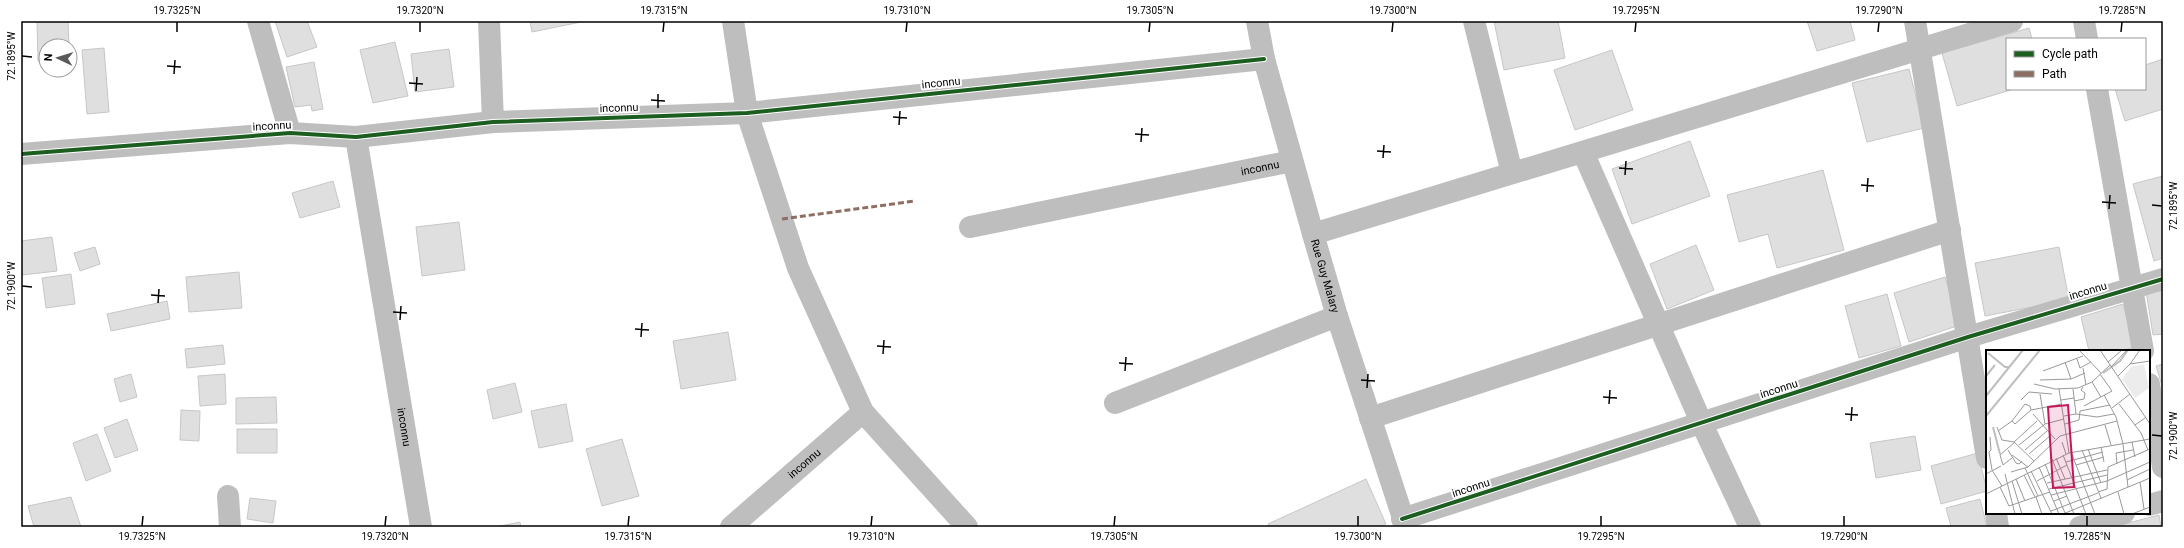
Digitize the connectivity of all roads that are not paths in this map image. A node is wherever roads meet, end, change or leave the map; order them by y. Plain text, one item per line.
1 (258, 21) edge
2 (489, 21) edge
3 (733, 21) edge
4 (1257, 21) edge
5 (1474, 21) edge
6 (1915, 21) edge
7 (2012, 21) edge
8 (2084, 21) edge
9 (2087, 38) edge
10 (1920, 50) junction
11 (1264, 59) junction
12 (2097, 90) edge
13 (747, 112) junction
14 (493, 122) junction
15 (290, 133) junction
16 (356, 137) junction
17 (1582, 152) junction
18 (21, 154) edge
19 (1292, 161) junction
20 (1512, 173) junction
21 (970, 227) dead end
22 (1950, 230) junction
23 (1313, 234) junction
24 (2163, 279) edge
25 (2133, 287) junction
26 (1337, 316) junction
27 (1658, 324) junction
28 (1968, 337) junction
29 (2144, 350) edge
30 (2150, 390) edge
31 (1115, 403) dead end
32 (863, 412) junction
33 (1370, 418) junction
34 (1702, 424) junction
35 (1986, 452) edge
36 (2163, 467) edge
37 (228, 496) dead end
38 (2163, 501) edge
39 (2150, 505) edge
40 (1996, 514) edge
41 (2121, 514) edge
42 (744, 523) edge
43 (1404, 523) edge
44 (230, 527) edge
45 (421, 527) edge
46 (967, 527) edge
47 (1750, 527) edge
48 (1998, 527) edge
49 (2080, 527) edge

1 - 15 street, inconnu
2 - 14 street
3 - 13 street
4 - 11 street, Rue Guy Malary
5 - 20 street
6 - 10 street
7 - 10 street
8 - 9 street
10 - 17 street
10 - 22 street
11 - 13 street, inconnu
11 - 19 street, Rue Guy Malary
12 - 25 street
13 - 14 street, inconnu
13 - 32 street
14 - 16 street, inconnu
15 - 16 street, inconnu
15 - 18 street, inconnu
16 - 45 street, inconnu
17 - 20 street
17 - 27 street
19 - 21 street, inconnu
19 - 23 street, Rue Guy Malary
20 - 23 street
22 - 27 street
22 - 28 street
23 - 26 street, Rue Guy Malary
24 - 25 street, inconnu
25 - 28 street, inconnu
25 - 29 street
26 - 31 street
26 - 33 street, Rue Guy Malary
27 - 33 street
27 - 34 street
28 - 34 street, inconnu
28 - 35 street
30 - 36 street
32 - 42 street, inconnu
32 - 46 street
33 - 43 street, Rue Guy Malary
34 - 43 street, inconnu
34 - 47 street
37 - 44 street
38 - 39 street
40 - 48 street
41 - 49 street

